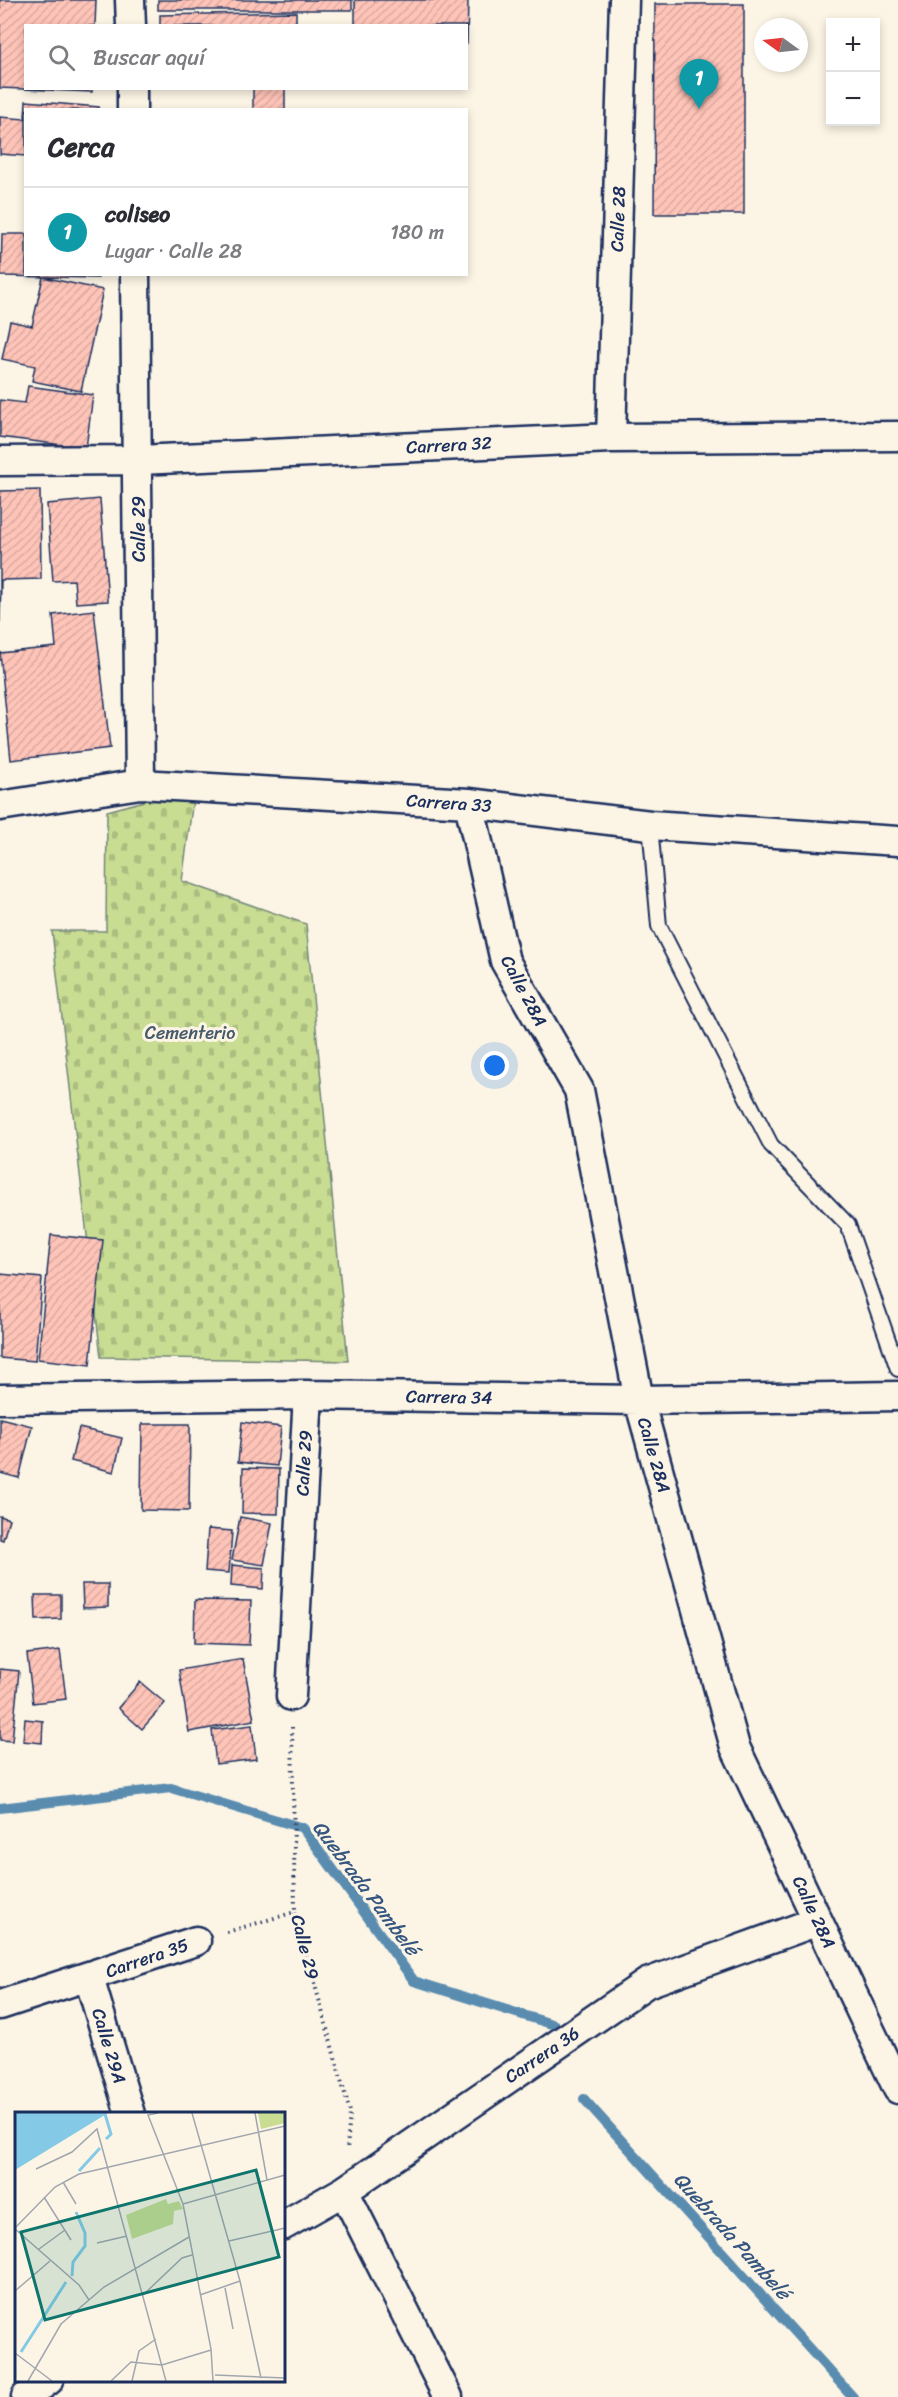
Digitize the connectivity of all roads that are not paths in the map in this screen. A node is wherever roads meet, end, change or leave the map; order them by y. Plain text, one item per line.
1 (130, 0) edge
2 (624, 0) edge
3 (131, 24) edge
4 (132, 90) edge
5 (132, 108) edge
6 (135, 276) edge
7 (898, 436) edge
8 (611, 438) junction
9 (139, 460) junction
10 (0, 461) edge
11 (140, 784) junction
12 (469, 803) junction
13 (0, 806) edge
14 (650, 825) junction
15 (898, 841) edge
16 (898, 1369) edge
17 (308, 1395) junction
18 (898, 1396) edge
19 (0, 1399) edge
20 (639, 1400) junction
21 (291, 1696) road end
22 (818, 1921) junction
23 (196, 1941) road end
24 (88, 1978) junction
25 (0, 2006) edge
26 (898, 2090) edge
27 (129, 2112) edge
28 (344, 2191) junction
29 (285, 2224) edge
30 (46, 2382) edge
31 (26, 2397) edge
32 (448, 2397) edge

1 - 3 street
2 - 8 street, Calle 28
4 - 5 street
6 - 9 street, Calle 29
7 - 8 street, Carrera 32
8 - 9 street, Carrera 32
9 - 10 street, Carrera 32
9 - 11 street, Calle 29
11 - 12 street, Carrera 33
11 - 13 street, Carrera 33
12 - 14 street, Carrera 33
12 - 20 street, Calle 28A
14 - 15 street, Carrera 33
14 - 16 lane
17 - 19 street, Carrera 34
17 - 20 street, Carrera 34
17 - 21 street, Calle 29
18 - 20 street, Carrera 34
20 - 22 street, Calle 28A
22 - 26 street, Calle 28A
22 - 28 street, Carrera 36
23 - 24 street, Carrera 35
24 - 25 street, Carrera 35
24 - 27 street, Calle 29A
28 - 29 street, Carrera 36
28 - 32 street
30 - 31 street

